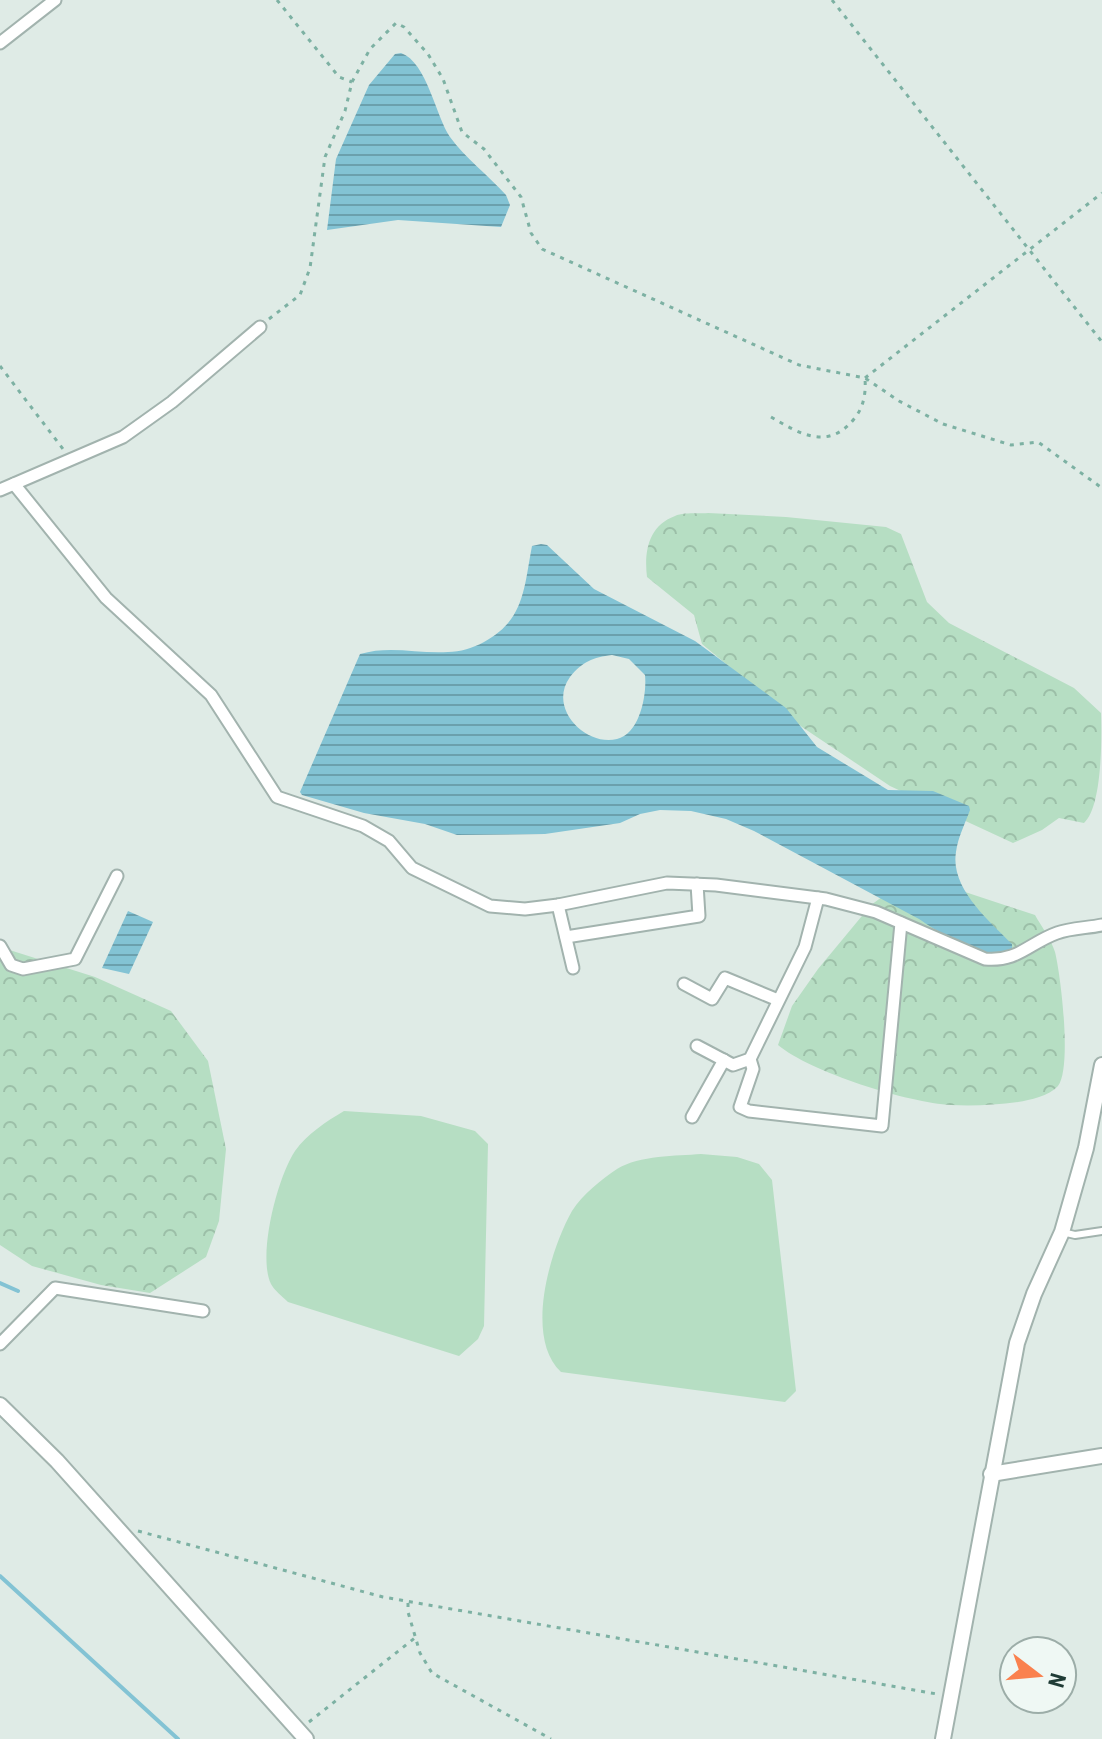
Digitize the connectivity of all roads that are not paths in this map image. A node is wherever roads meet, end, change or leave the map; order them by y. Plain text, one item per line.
1 (55, 0) edge
2 (0, 43) edge
3 (260, 327) road end
4 (14, 484) junction
5 (0, 490) edge
6 (117, 876) dead end
7 (697, 884) junction
8 (818, 898) junction
9 (558, 905) junction
10 (901, 923) junction
11 (1102, 925) edge
12 (566, 937) junction
13 (0, 946) edge
14 (573, 968) dead end
15 (684, 984) dead end
16 (778, 1000) junction
17 (697, 1046) dead end
18 (750, 1059) junction
19 (724, 1060) junction
20 (1102, 1065) edge
21 (692, 1117) dead end
22 (1102, 1231) edge
23 (1062, 1232) junction
24 (203, 1311) dead end
25 (0, 1344) edge
26 (0, 1405) edge
27 (1102, 1456) edge
28 (991, 1474) junction
29 (302, 1735) edge
30 (943, 1739) edge

1 - 2 street
3 - 4 street
4 - 5 street
4 - 9 street
6 - 13 street
7 - 8 street
7 - 9 street
7 - 12 street
8 - 10 street
8 - 16 street
9 - 12 street
10 - 11 street
10 - 18 street
12 - 14 street
15 - 16 street
16 - 18 street
17 - 19 street
18 - 19 street
19 - 21 street
20 - 23 street
22 - 23 lane
23 - 28 street
24 - 25 street
26 - 29 street
27 - 28 street
28 - 30 street

